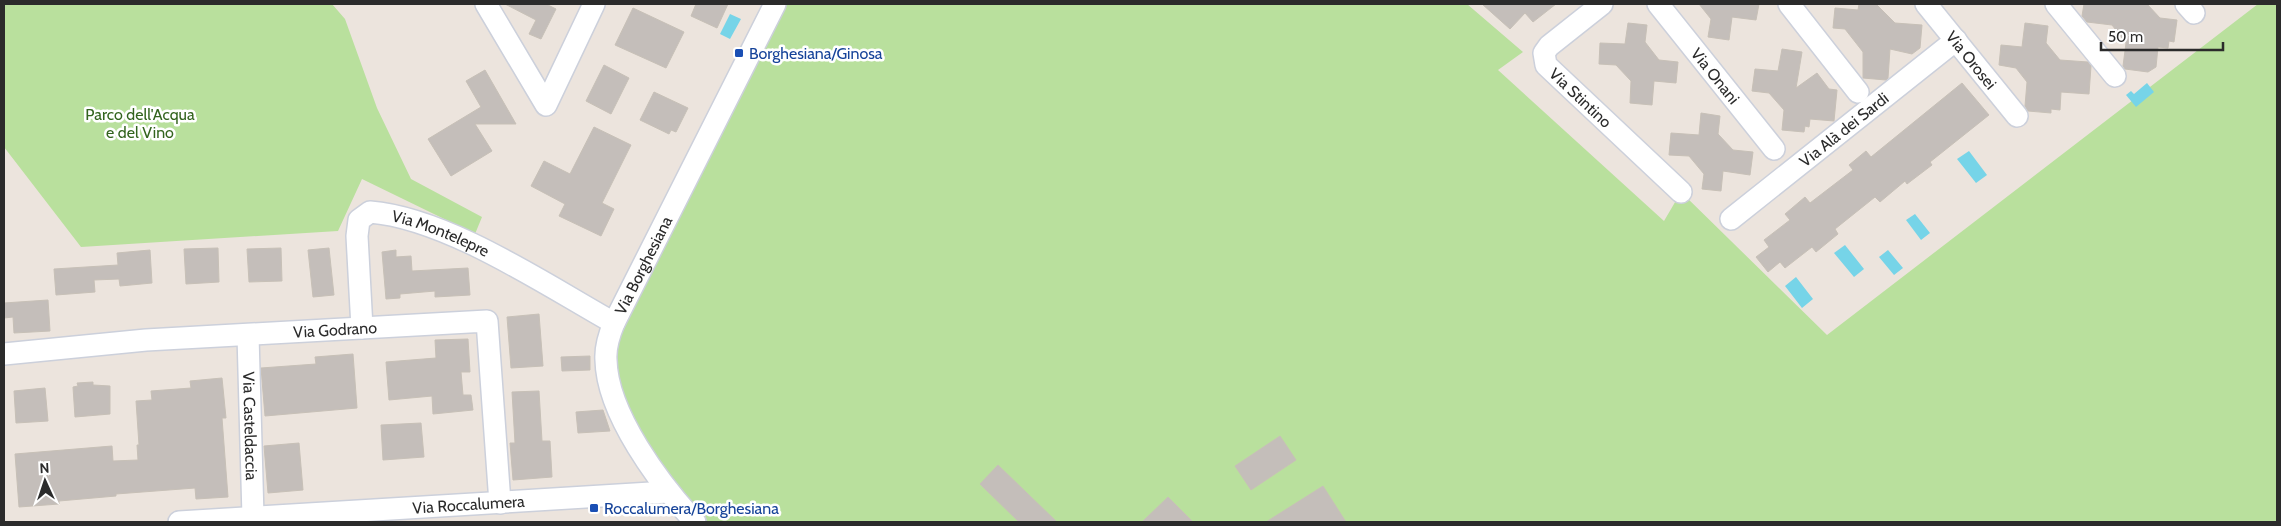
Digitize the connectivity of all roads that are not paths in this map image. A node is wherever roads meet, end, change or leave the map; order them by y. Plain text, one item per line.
1 (486, 4) edge
2 (594, 4) edge
3 (774, 4) edge
4 (1602, 4) edge
5 (1658, 4) edge
6 (1789, 4) edge
7 (1926, 4) edge
8 (2056, 4) edge
9 (1956, 40) junction
10 (2115, 76) dead end
11 (1858, 92) dead end
12 (2017, 116) dead end
13 (1774, 150) dead end
14 (1681, 192) dead end
15 (1731, 219) dead end
16 (614, 323) junction
17 (362, 328) junction
18 (248, 335) junction
19 (4, 354) edge
20 (668, 492) junction
21 (500, 503) junction
22 (418, 515) edge
23 (253, 517) junction
24 (318, 518) edge
25 (178, 522) edge
26 (695, 522) edge

1 - 2 street
3 - 16 street, Via Borghesiana
4 - 14 street, Via Stintino
5 - 13 street, Via Onani
6 - 11 street
7 - 9 street, Via Orosei
8 - 10 street
9 - 12 street, Via Orosei
9 - 15 street, Via Alà dei Sardi
16 - 17 street, Via Montelepre
16 - 20 street, Via Borghesiana
17 - 18 street, Via Godrano
17 - 21 street, Via Godrano
18 - 19 street, Via Godrano
18 - 23 street, Via Casteldaccia
20 - 21 street, Via Roccalumera
20 - 26 street, Via Borghesiana
21 - 22 street, Via Roccalumera
22 - 24 street, Via Roccalumera
23 - 24 street, Via Roccalumera
23 - 25 street, Via Roccalumera

